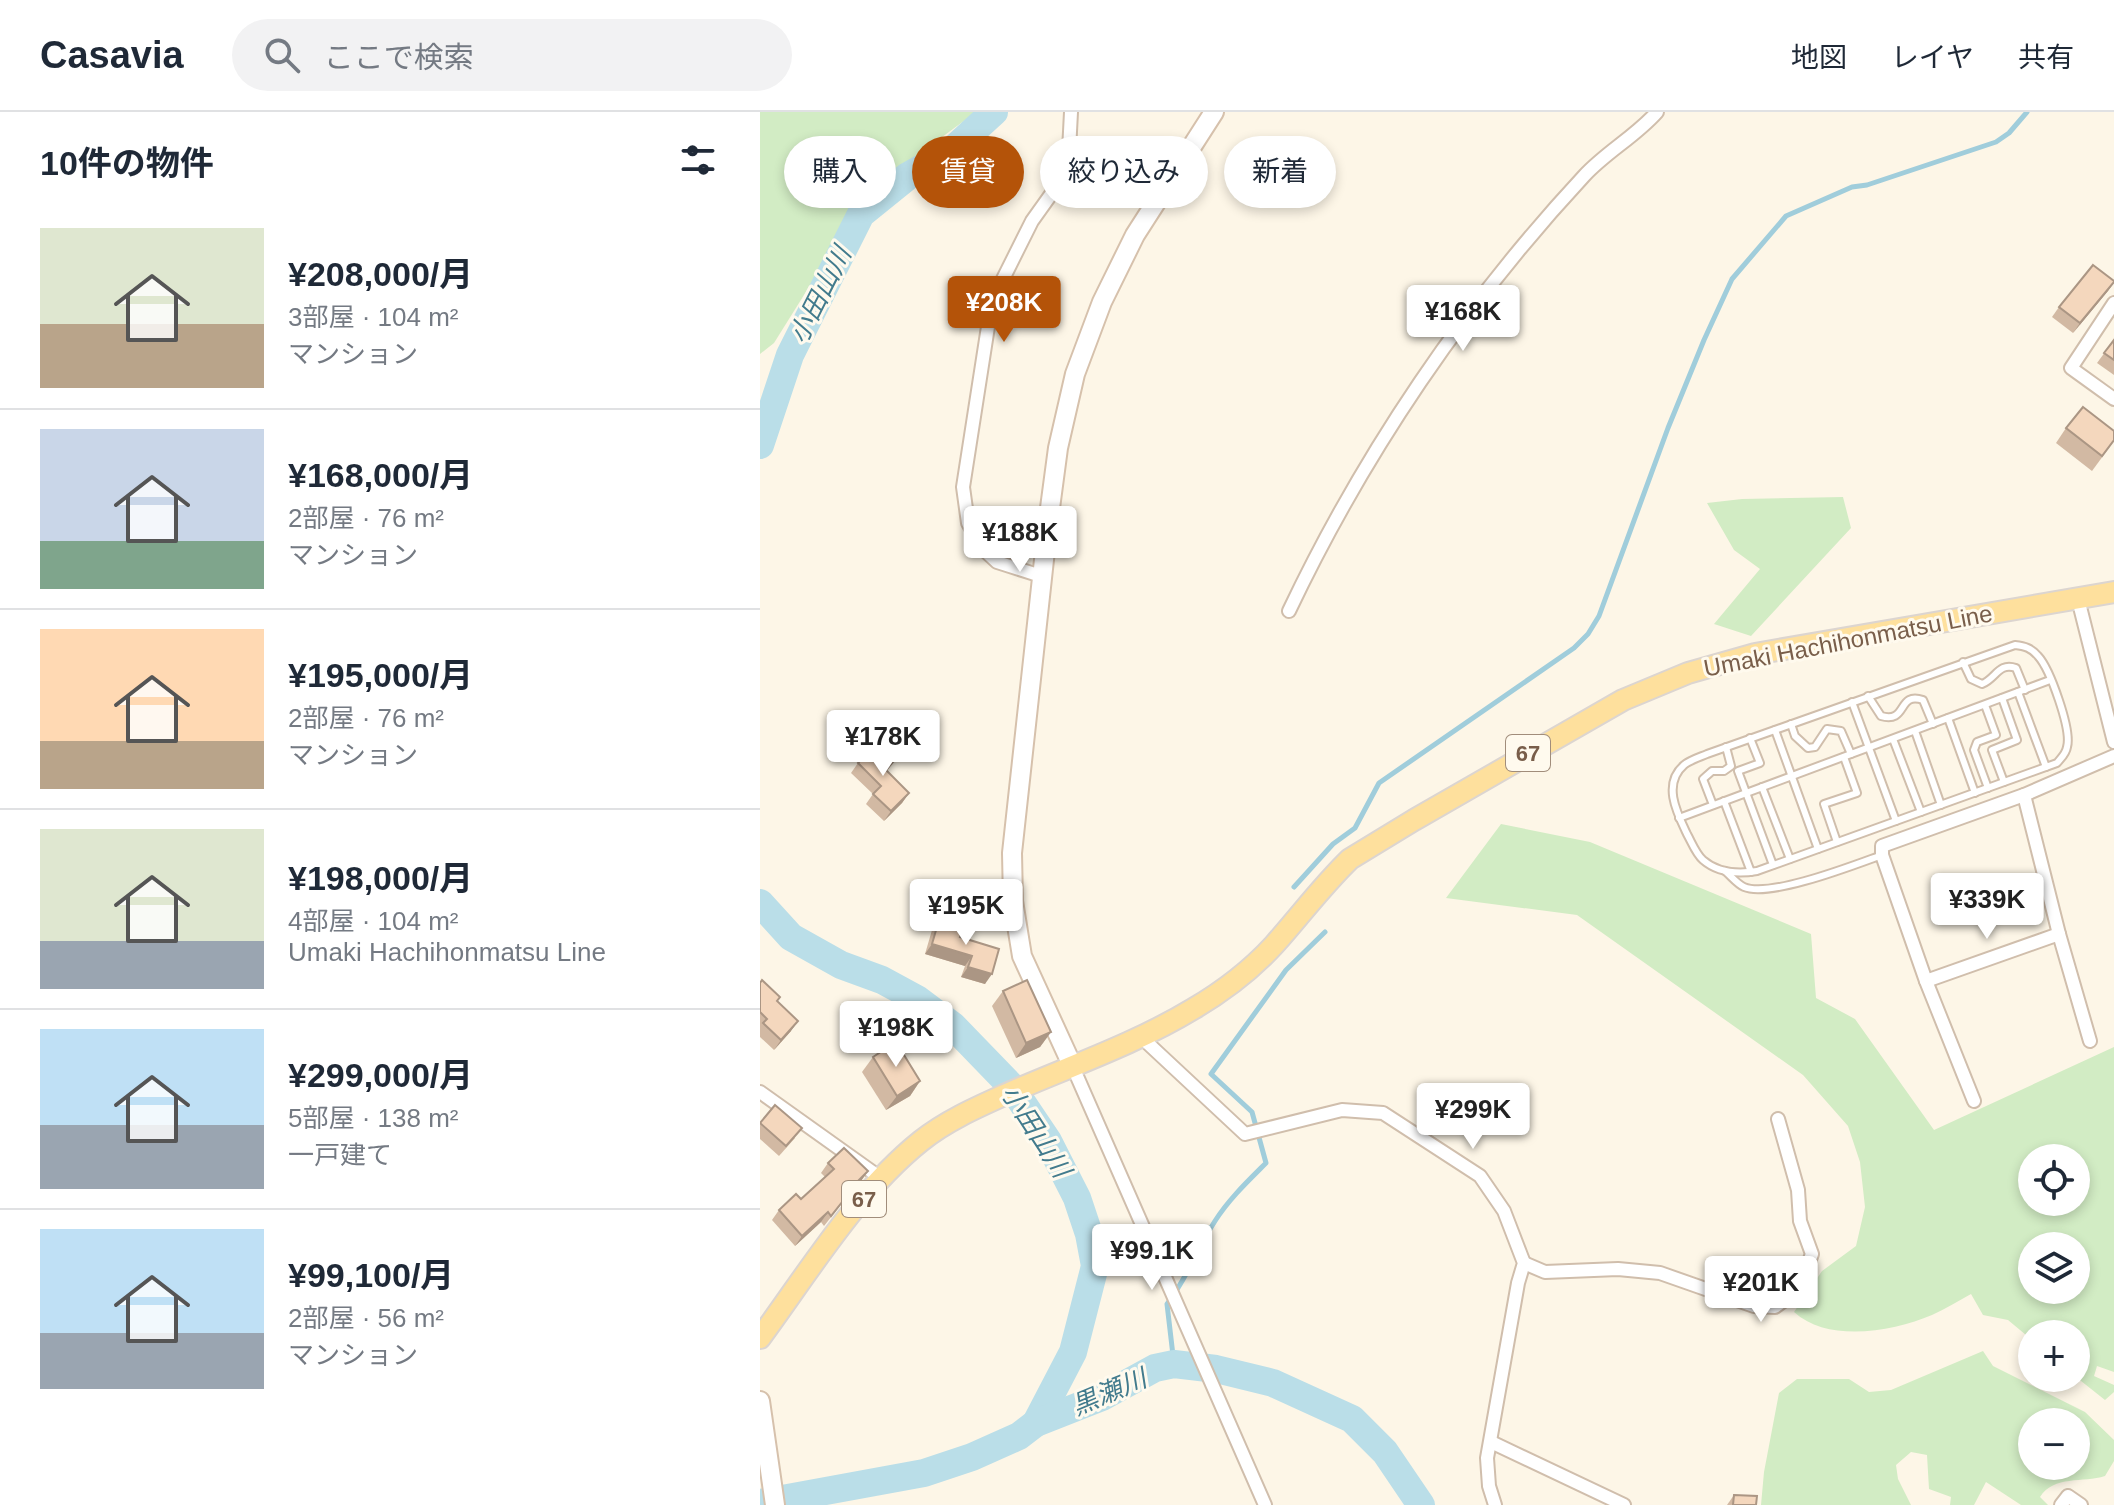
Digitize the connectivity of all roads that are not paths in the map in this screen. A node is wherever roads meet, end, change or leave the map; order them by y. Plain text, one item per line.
1 (1071, 112) edge
2 (1214, 112) edge
3 (1657, 112) edge
4 (2114, 303) edge
5 (2114, 399) edge
6 (1041, 576) junction
7 (2114, 592) edge
8 (2078, 599) junction
9 (1289, 611) dead end
10 (1963, 662) junction
11 (2050, 680) junction
12 (2022, 691) junction
13 (1868, 696) junction
14 (2002, 698) junction
15 (1852, 702) junction
16 (1985, 705) junction
17 (1948, 718) junction
18 (1791, 724) junction
19 (1933, 724) junction
20 (1775, 730) junction
21 (1915, 731) junction
22 (1750, 738) junction
23 (1893, 739) junction
24 (2114, 742) edge
25 (1726, 747) junction
26 (1869, 748) junction
27 (1848, 756) junction
28 (2114, 756) edge
29 (2046, 767) junction
30 (1791, 776) junction
31 (2004, 782) junction
32 (1762, 787) junction
33 (1988, 788) junction
34 (1746, 793) junction
35 (1975, 793) junction
36 (2024, 795) junction
37 (1724, 801) junction
38 (1713, 805) junction
39 (1941, 805) junction
40 (1921, 812) junction
41 (1679, 818) junction
42 (1896, 821) junction
43 (1837, 842) junction
44 (1818, 849) junction
45 (1882, 855) junction
46 (1790, 859) junction
47 (1773, 865) junction
48 (1724, 870) junction
49 (1751, 872) junction
50 (2059, 934) junction
51 (1926, 981) junction
52 (1140, 1036) junction
53 (2090, 1041) dead end
54 (1072, 1065) junction
55 (760, 1092) edge
56 (1974, 1101) dead end
57 (1778, 1119) dead end
58 (882, 1179) junction
59 (1524, 1263) junction
60 (760, 1338) edge
61 (760, 1401) edge
62 (1491, 1442) junction
63 (775, 1505) edge
64 (1265, 1505) edge
65 (1495, 1505) edge
66 (1624, 1505) edge
67 (2061, 1505) edge
68 (2081, 1505) edge

1 - 6 street
2 - 6 street
3 - 9 street
4 - 5 street
6 - 54 street
7 - 8 main road, Umaki Hachihonmatsu Line / 67
8 - 24 street
8 - 52 main road, Umaki Hachihonmatsu Line / 67
10 - 11 lane
10 - 12 lane
10 - 13 lane
11 - 12 lane
11 - 29 lane
12 - 14 lane
12 - 29 lane
13 - 15 lane
13 - 19 lane
14 - 16 lane
14 - 31 lane
15 - 18 lane
15 - 26 lane
16 - 17 lane
16 - 33 lane
17 - 19 lane
17 - 35 lane
18 - 20 lane
18 - 27 lane
19 - 21 lane
20 - 22 lane
20 - 30 lane
21 - 23 lane
21 - 39 lane
22 - 25 lane
22 - 34 lane
23 - 26 lane
23 - 40 lane
25 - 38 lane
25 - 41 lane
26 - 27 lane
26 - 42 lane
27 - 30 lane
27 - 43 lane
28 - 36 street
29 - 31 lane
30 - 32 lane
30 - 44 lane
31 - 33 lane
32 - 34 lane
32 - 46 lane
33 - 35 lane
34 - 37 lane
34 - 47 lane
35 - 39 lane
36 - 45 street
36 - 50 street
37 - 38 lane
37 - 49 lane
38 - 41 lane
39 - 40 lane
40 - 42 lane
41 - 48 lane
42 - 43 lane
43 - 44 lane
44 - 46 lane
45 - 48 lane
45 - 51 street
46 - 47 lane
47 - 49 lane
48 - 49 lane
50 - 51 street
50 - 53 street
51 - 56 street
52 - 54 main road, Umaki Hachihonmatsu Line / 67
52 - 59 street
54 - 58 main road, Umaki Hachihonmatsu Line / 67
54 - 64 street
55 - 58 street
57 - 59 street
58 - 60 main road, Umaki Hachihonmatsu Line / 67
59 - 62 street
61 - 63 street
62 - 65 street
62 - 66 street
67 - 68 street

